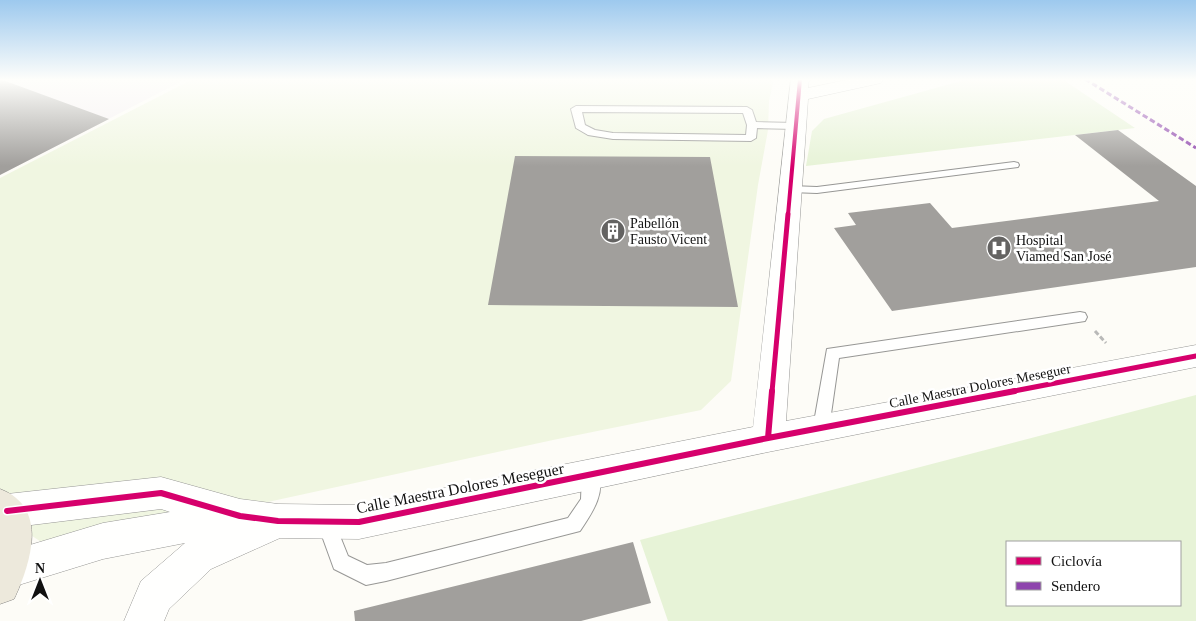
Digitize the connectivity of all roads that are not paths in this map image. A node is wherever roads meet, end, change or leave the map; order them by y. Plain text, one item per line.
1 (797, 108) edge
2 (752, 125) junction
3 (795, 126) junction
4 (1014, 165) dead end
5 (790, 189) junction
6 (1080, 317) dead end
7 (1196, 356) edge
8 (821, 428) junction
9 (768, 438) junction
10 (591, 475) junction
11 (4, 508) edge
12 (240, 516) junction
13 (278, 521) junction
14 (326, 522) junction
15 (5, 577) edge
16 (144, 621) edge

1 - 3 street
2 - 2 lane
2 - 3 lane
3 - 5 street
4 - 5 lane
5 - 9 street
6 - 8 lane
7 - 8 street, Calle Maestra Dolores Meseguer
8 - 9 street, Calle Maestra Dolores Meseguer
9 - 10 street, Calle Maestra Dolores Meseguer
10 - 14 street, Calle Maestra Dolores Meseguer
10 - 14 lane
11 - 12 street, Calle Maestra Dolores Meseguer
11 - 15 main road
12 - 13 street, Calle Maestra Dolores Meseguer
12 - 15 street, Calle Maestra Dolores Meseguer
13 - 14 street, Calle Maestra Dolores Meseguer
13 - 16 street, Calle Maestra Dolores Meseguer

